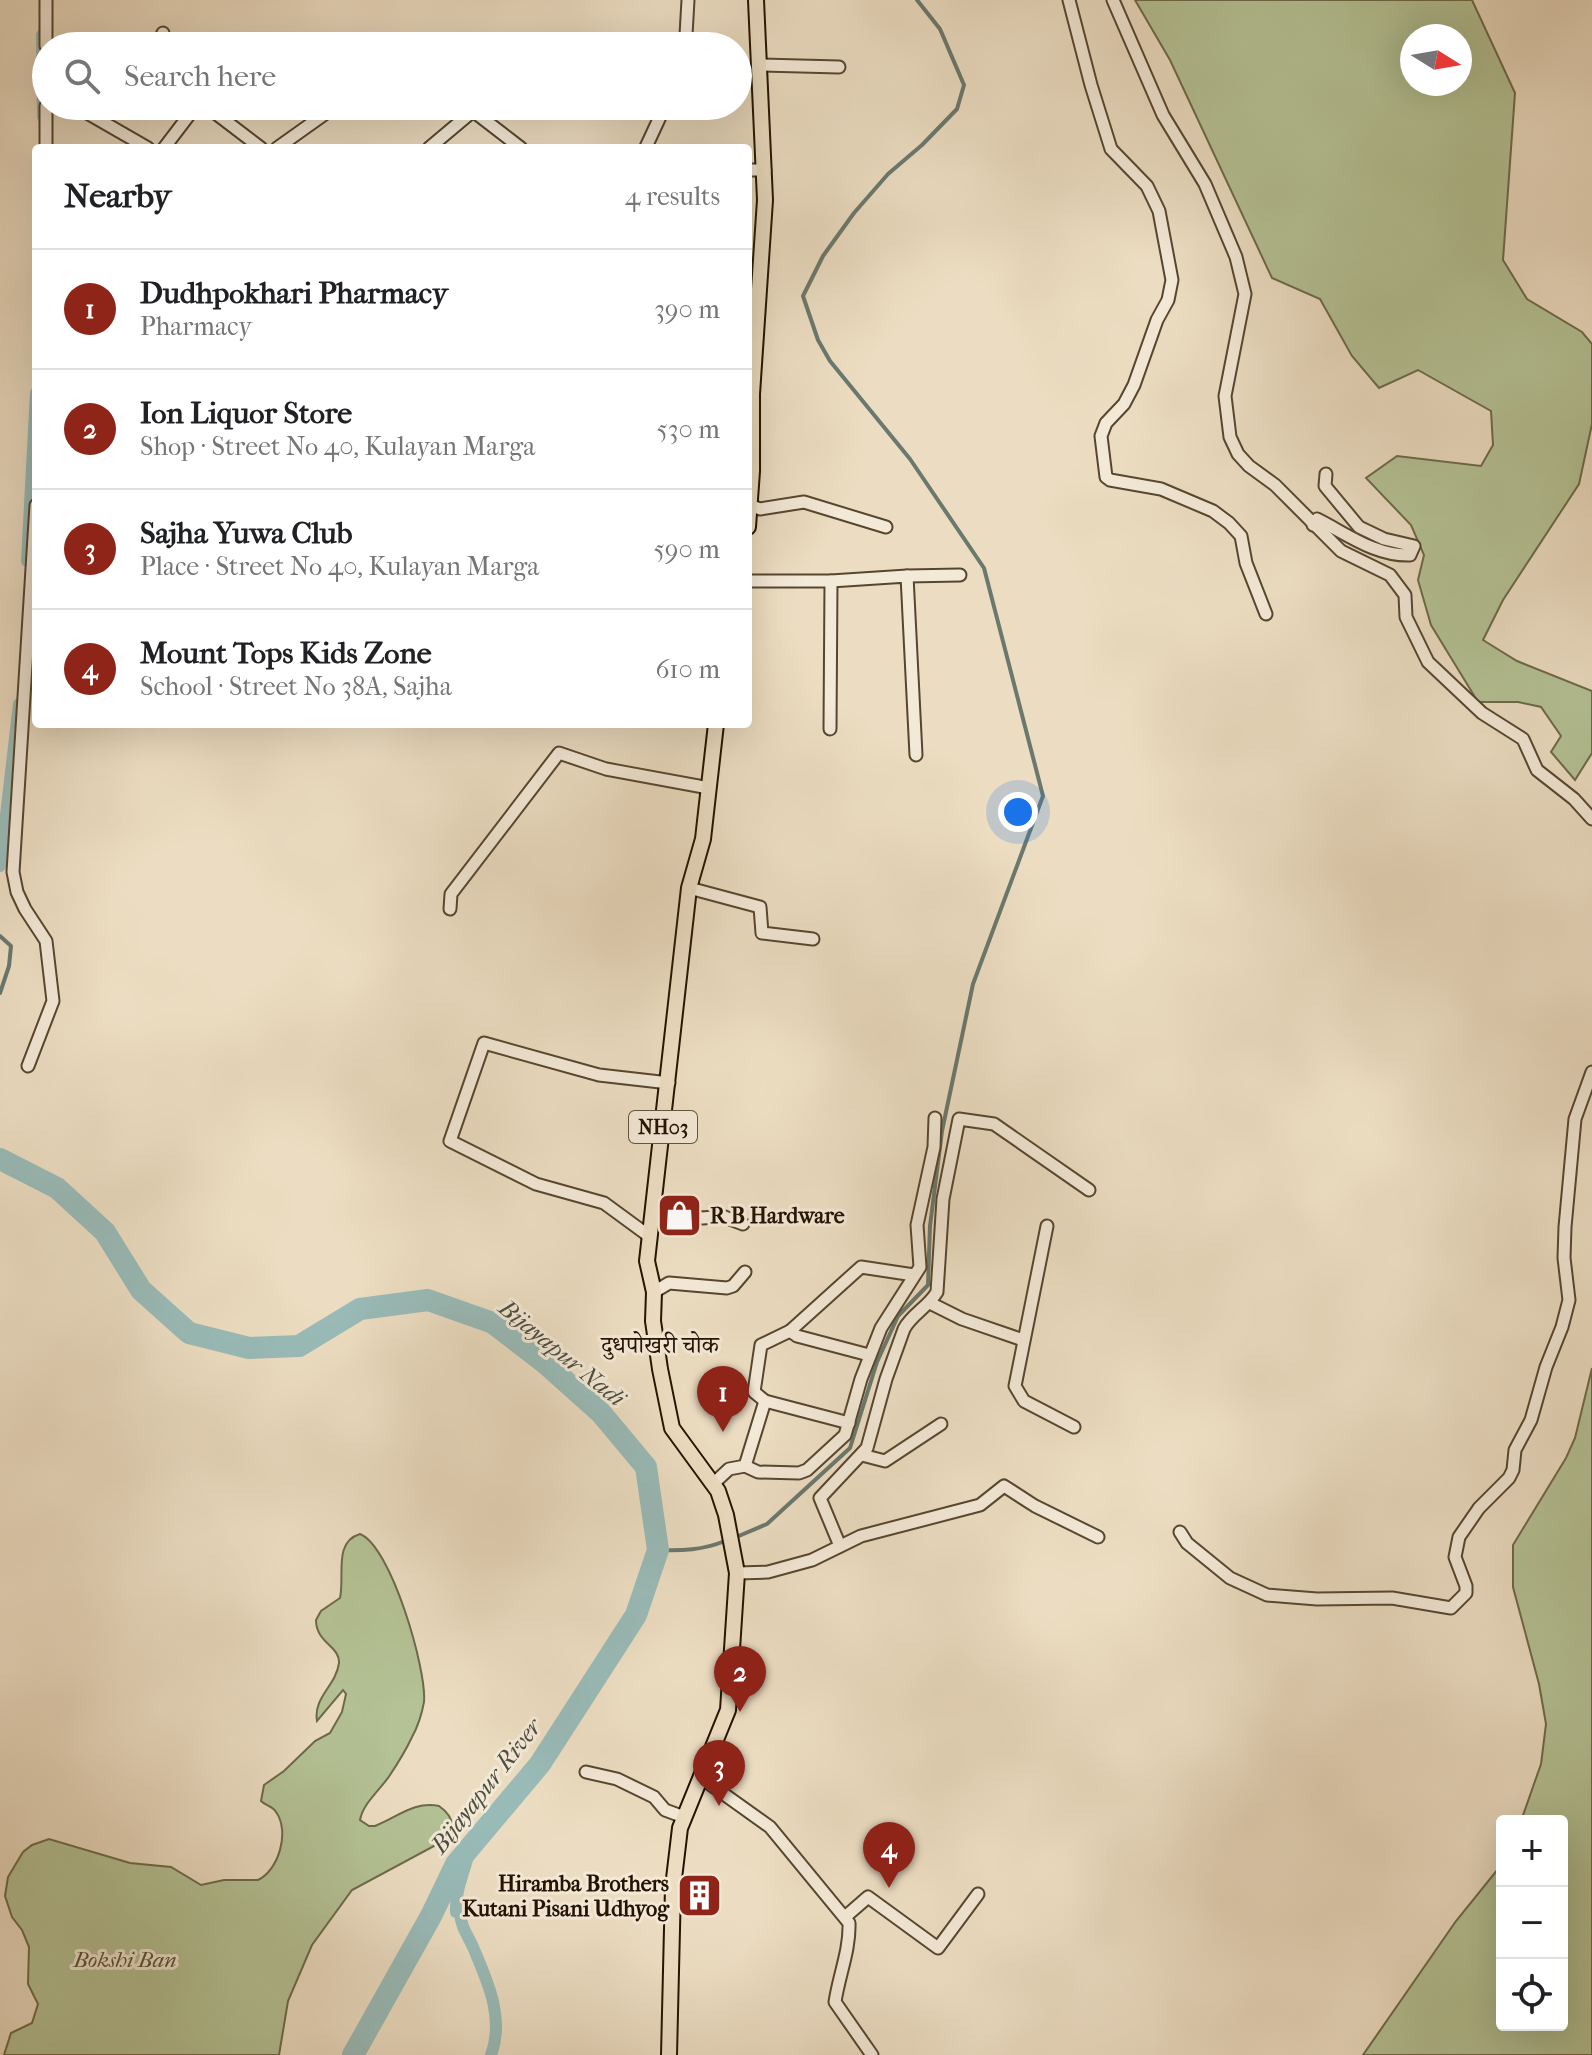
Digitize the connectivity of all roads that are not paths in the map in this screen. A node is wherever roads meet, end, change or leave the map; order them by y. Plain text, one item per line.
1 (46, 0) edge
2 (688, 0) edge
3 (756, 0) edge
4 (1069, 0) edge
5 (1113, 0) edge
6 (46, 32) edge
7 (686, 32) edge
8 (759, 65) junction
9 (839, 67) dead end
10 (46, 120) edge
11 (107, 120) edge
12 (185, 120) edge
13 (224, 120) edge
14 (316, 120) edge
15 (460, 120) edge
16 (485, 120) edge
17 (659, 120) edge
18 (46, 144) edge
19 (142, 144) edge
20 (167, 144) edge
21 (256, 144) edge
22 (283, 144) edge
23 (433, 144) edge
24 (514, 144) edge
25 (648, 144) edge
26 (752, 170) edge
27 (765, 170) junction
28 (753, 333) edge
29 (752, 394) edge
30 (1326, 474) dead end
31 (752, 508) edge
32 (1313, 525) junction
33 (886, 527) dead end
34 (32, 569) edge
35 (960, 575) dead end
36 (907, 576) junction
37 (752, 581) edge
38 (831, 581) junction
39 (1266, 614) dead end
40 (716, 728) edge
41 (830, 729) dead end
42 (916, 755) dead end
43 (709, 788) junction
44 (1592, 819) edge
45 (689, 888) junction
46 (450, 909) dead end
47 (813, 939) dead end
48 (28, 1066) dead end
49 (1592, 1072) edge
50 (669, 1083) junction
51 (935, 1118) dead end
52 (1089, 1190) dead end
53 (653, 1211) junction
54 (743, 1224) dead end
55 (1047, 1226) dead end
56 (649, 1236) junction
57 (745, 1272) dead end
58 (914, 1275) junction
59 (654, 1292) junction
60 (930, 1303) junction
61 (790, 1331) junction
62 (1023, 1340) junction
63 (869, 1355) junction
64 (765, 1401) junction
65 (849, 1423) junction
66 (941, 1424) dead end
67 (1074, 1427) dead end
68 (862, 1455) junction
69 (745, 1466) junction
70 (713, 1484) junction
71 (1180, 1532) dead end
72 (1098, 1537) dead end
73 (840, 1546) junction
74 (737, 1573) junction
75 (586, 1772) dead end
76 (700, 1777) junction
77 (684, 1817) junction
78 (978, 1894) dead end
79 (845, 1917) junction
80 (669, 2055) edge
81 (872, 2055) edge

1 - 6 street
2 - 7 street
3 - 8 main road
4 - 39 street
5 - 32 street
8 - 9 street
8 - 27 main road
10 - 18 street
11 - 19 street
12 - 20 street
13 - 21 street
14 - 22 street
15 - 23 street
16 - 24 street
17 - 25 street
26 - 27 street
27 - 28 main road
28 - 29 main road
30 - 32 street
31 - 33 street
32 - 44 street
34 - 48 street
35 - 36 street
36 - 38 street
36 - 42 street
37 - 38 street
38 - 41 street
40 - 43 main road, NH03
43 - 45 main road, NH03
43 - 46 street
45 - 47 street
45 - 50 main road, NH03
49 - 71 street
50 - 53 main road, NH03
50 - 56 street
51 - 58 street
52 - 60 street
53 - 54 street
53 - 56 main road, NH03
55 - 62 street
56 - 59 main road, NH03
57 - 59 street
58 - 61 street
58 - 63 street
59 - 70 main road, NH03
60 - 62 street
60 - 68 street
61 - 63 street
61 - 64 street
62 - 67 street
63 - 65 street
64 - 65 street
64 - 69 street
65 - 69 street
66 - 68 street
68 - 73 street
69 - 70 street
70 - 74 main road, NH03
72 - 73 street
73 - 74 street
74 - 76 main road, NH03
75 - 77 street
76 - 77 main road, NH03
76 - 79 street
77 - 80 main road, NH03
78 - 79 street
79 - 81 street

